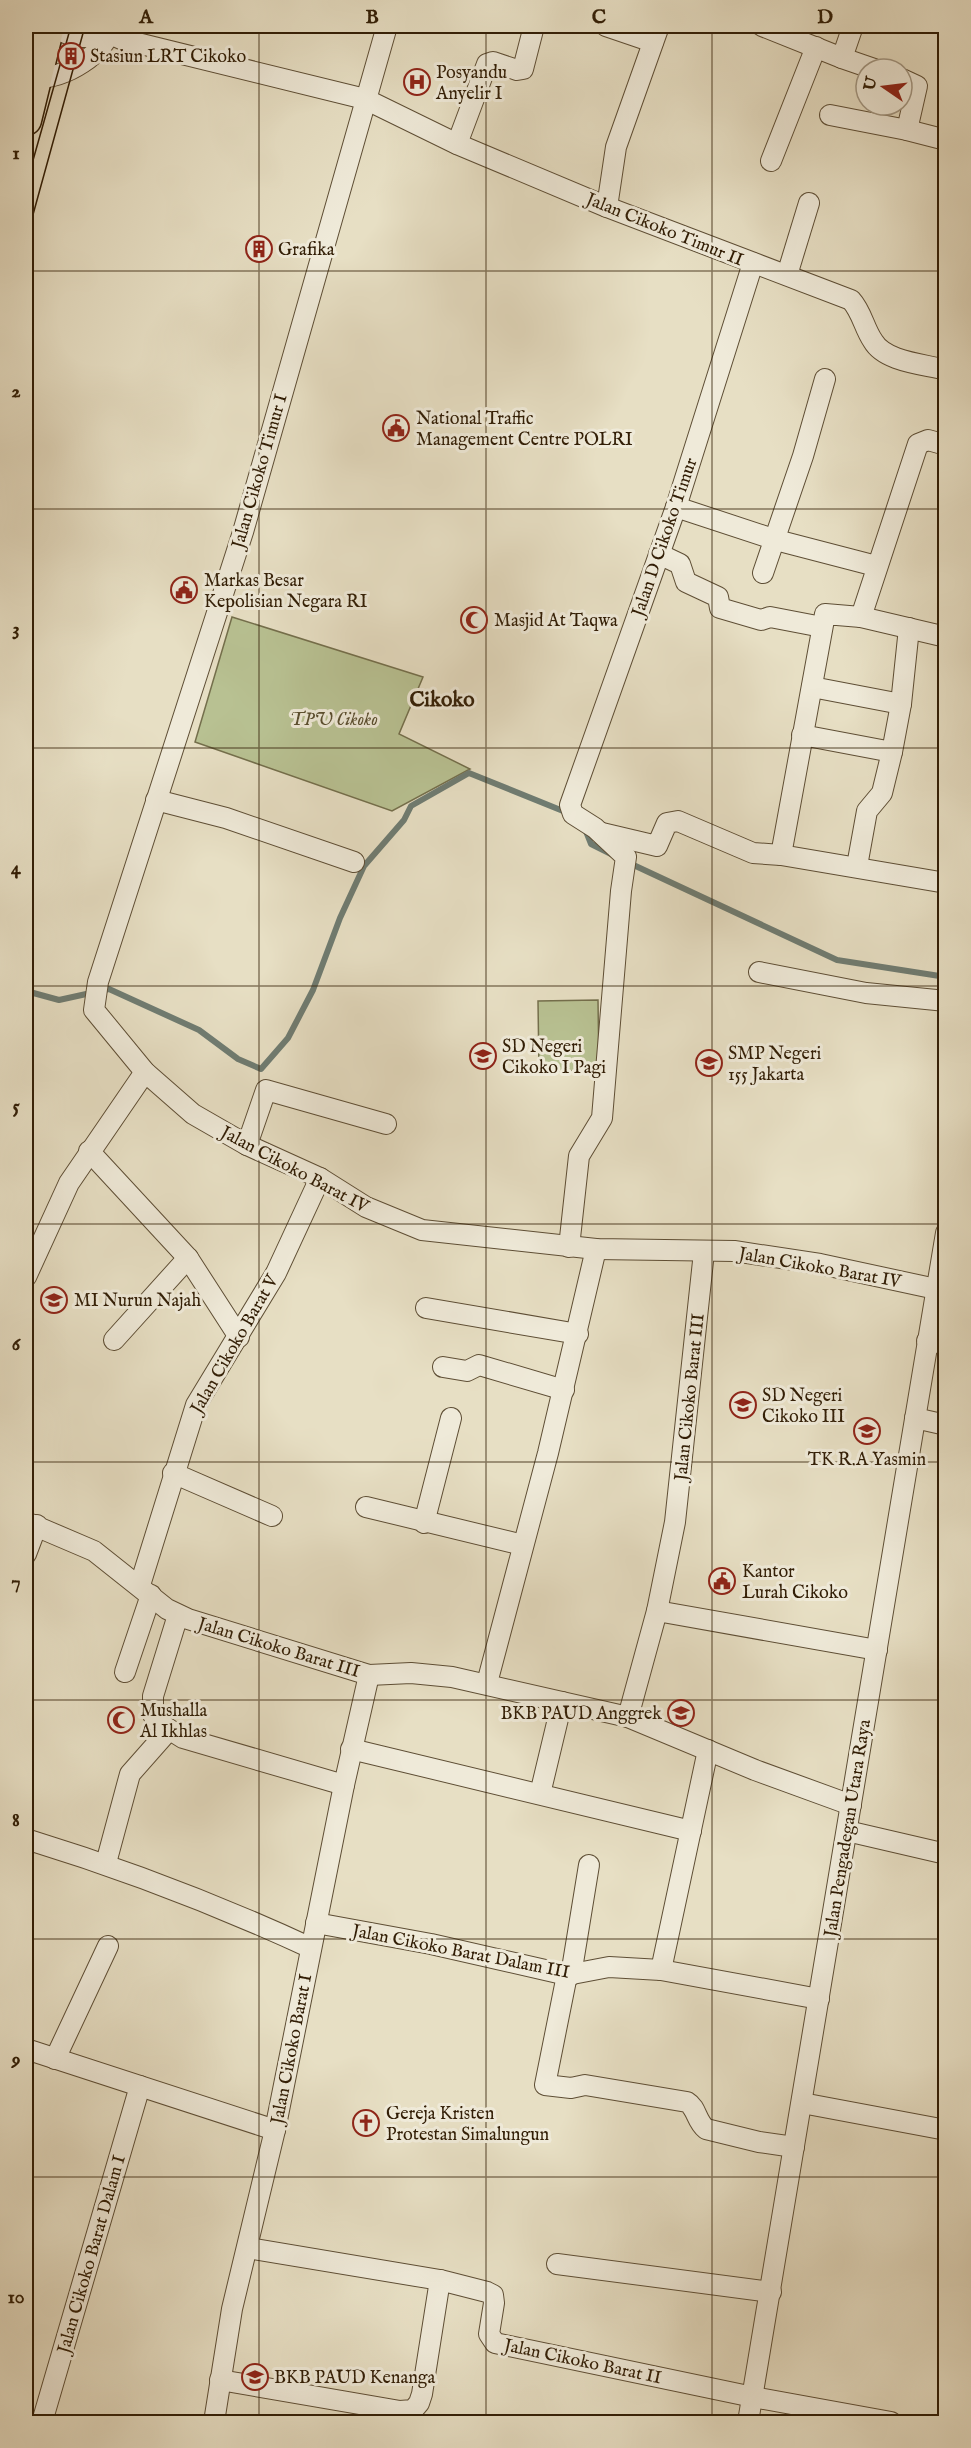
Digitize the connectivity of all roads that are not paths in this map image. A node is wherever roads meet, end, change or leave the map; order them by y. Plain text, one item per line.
1 (49, 26) edge
2 (56, 26) edge
3 (387, 26) edge
4 (534, 26) edge
5 (606, 26) edge
6 (762, 26) edge
7 (853, 26) edge
8 (111, 30) edge
9 (656, 34) edge
10 (816, 47) junction
11 (842, 58) junction
12 (854, 62) edge
13 (36, 78) junction
14 (365, 99) junction
15 (830, 115) dead end
16 (910, 117) edge
17 (26, 120) edge
18 (907, 130) junction
19 (945, 140) edge
20 (457, 144) junction
21 (771, 161) dead end
22 (809, 203) dead end
23 (607, 207) junction
24 (753, 263) junction
25 (787, 275) junction
26 (945, 370) edge
27 (825, 379) dead end
28 (945, 445) edge
29 (676, 507) junction
30 (776, 540) junction
31 (659, 554) junction
32 (876, 566) junction
33 (763, 573) dead end
34 (861, 617) junction
35 (823, 620) junction
36 (909, 628) junction
37 (945, 637) edge
38 (812, 687) junction
39 (901, 704) junction
40 (802, 735) junction
41 (892, 752) junction
42 (156, 800) junction
43 (599, 832) junction
44 (781, 855) junction
45 (354, 862) dead end
46 (857, 866) junction
47 (945, 883) edge
48 (759, 972) dead end
49 (98, 982) joint
50 (945, 1001) edge
51 (145, 1072) junction
52 (386, 1124) dead end
53 (248, 1145) junction
54 (89, 1151) junction
55 (320, 1178) junction
56 (945, 1233) edge
57 (568, 1247) junction
58 (596, 1249) junction
59 (704, 1252) junction
60 (188, 1258) junction
61 (26, 1277) edge
62 (936, 1289) junction
63 (426, 1308) dead end
64 (578, 1334) junction
65 (238, 1337) junction
66 (114, 1340) dead end
67 (936, 1343) edge
68 (443, 1367) dead end
69 (564, 1390) junction
70 (451, 1418) dead end
71 (915, 1418) junction
72 (945, 1425) edge
73 (173, 1473) junction
74 (366, 1508) dead end
75 (272, 1516) dead end
76 (31, 1523) edge
77 (424, 1523) junction
78 (523, 1545) junction
79 (26, 1554) edge
80 (146, 1590) junction
81 (657, 1611) junction
82 (178, 1615) junction
83 (877, 1650) junction
84 (125, 1672) dead end
85 (369, 1675) junction
86 (487, 1683) junction
87 (562, 1702) junction
88 (628, 1718) junction
89 (168, 1731) junction
90 (351, 1749) junction
91 (708, 1750) junction
92 (344, 1785) junction
93 (540, 1794) junction
94 (851, 1805) junction
95 (691, 1830) junction
96 (847, 1831) junction
97 (26, 1839) edge
98 (945, 1854) edge
99 (106, 1863) junction
100 (589, 1865) dead end
101 (315, 1923) junction
102 (108, 1946) dead end
103 (311, 1948) junction
104 (661, 1970) junction
105 (569, 1975) junction
106 (819, 1999) junction
107 (26, 2049) edge
108 (55, 2059) junction
109 (140, 2086) junction
110 (802, 2103) junction
111 (275, 2130) junction
112 (945, 2130) edge
113 (794, 2147) junction
114 (248, 2248) junction
115 (557, 2264) dead end
116 (440, 2280) junction
117 (771, 2292) junction
118 (220, 2379) junction
119 (753, 2397) junction
120 (42, 2422) edge
121 (214, 2422) edge
122 (748, 2422) edge
123 (891, 2422) edge

1 - 13 highway
2 - 8 street
3 - 14 street, Jalan Cikoko Timur I
4 - 20 street
5 - 9 street
6 - 10 street
7 - 11 street
8 - 13 street
8 - 14 street, Jalan Cikoko Timur II
9 - 23 street
10 - 11 street
10 - 21 street
11 - 12 street
13 - 17 highway
14 - 20 street, Jalan Cikoko Timur II
14 - 42 street, Jalan Cikoko Timur I
15 - 18 street
16 - 18 street
18 - 19 street
20 - 23 street, Jalan Cikoko Timur II
22 - 25 street
23 - 24 street, Jalan Cikoko Timur II
24 - 25 street, Jalan Cikoko Timur II
24 - 29 street, Jalan D Cikoko Timur
25 - 26 street, Jalan Cikoko Timur II
27 - 30 street
28 - 32 street
29 - 30 street
29 - 31 street, Jalan D Cikoko Timur
30 - 32 street
30 - 33 street
31 - 35 street
31 - 43 street, Jalan D Cikoko Timur
32 - 34 street
34 - 35 street
34 - 36 street
35 - 38 street
36 - 37 street
36 - 39 street
38 - 39 street
38 - 40 street
39 - 41 street
40 - 41 street
40 - 44 street
41 - 46 street
42 - 45 street
42 - 49 street, Jalan Cikoko Timur I
43 - 44 street
43 - 57 street
44 - 46 street
46 - 47 street
48 - 50 street
49 - 51 street, Jalan Cikoko Barat IV
51 - 53 street, Jalan Cikoko Barat IV
51 - 54 street
52 - 53 street
53 - 55 street, Jalan Cikoko Barat IV
54 - 60 street
54 - 61 street
55 - 57 street, Jalan Cikoko Barat IV
55 - 65 street, Jalan Cikoko Barat V
56 - 62 street, Jalan Pengadegan Utara Raya
57 - 58 street, Jalan Cikoko Barat IV
58 - 59 street, Jalan Cikoko Barat IV
58 - 64 street
59 - 62 street, Jalan Cikoko Barat IV
59 - 81 street, Jalan Cikoko Barat III
60 - 65 street
60 - 66 street
62 - 67 street, Jalan Pengadegan Utara Raya
63 - 64 street
64 - 69 street
65 - 73 street, Jalan Cikoko Barat V
67 - 71 street, Jalan Pengadegan Utara Raya
68 - 69 street
69 - 78 street
70 - 77 street
71 - 72 street
71 - 83 street, Jalan Pengadegan Utara Raya
73 - 75 street
73 - 80 street, Jalan Cikoko Barat V
74 - 77 street
76 - 79 street
76 - 80 street, Jalan Cikoko Barat III
77 - 78 street
78 - 86 street
80 - 82 street, Jalan Cikoko Barat III
80 - 84 street, Jalan Cikoko Barat V
81 - 83 street
81 - 88 street, Jalan Cikoko Barat III
82 - 85 street, Jalan Cikoko Barat III
82 - 89 street
83 - 94 street, Jalan Pengadegan Utara Raya
85 - 86 street, Jalan Cikoko Barat III
85 - 90 street, Jalan Cikoko Barat I
86 - 87 street, Jalan Cikoko Barat III
87 - 88 street, Jalan Cikoko Barat III
87 - 93 street
88 - 91 street, Jalan Cikoko Barat III
89 - 92 street
89 - 99 street
90 - 92 street, Jalan Cikoko Barat I
90 - 93 street
91 - 94 street, Jalan Cikoko Barat III
91 - 95 street
92 - 101 street, Jalan Cikoko Barat I
93 - 95 street
94 - 96 street, Jalan Pengadegan Utara Raya
95 - 104 street
96 - 98 street
96 - 106 street, Jalan Pengadegan Utara Raya
97 - 99 street
99 - 103 street
100 - 105 street
101 - 103 street, Jalan Cikoko Barat I
101 - 105 street, Jalan Cikoko Barat Dalam III
102 - 108 street
103 - 111 street, Jalan Cikoko Barat I
104 - 105 street, Jalan Cikoko Barat Dalam III
104 - 106 street, Jalan Cikoko Barat Dalam III
105 - 113 street
106 - 110 street, Jalan Pengadegan Utara Raya
107 - 108 street
108 - 109 street
109 - 111 street
109 - 120 street, Jalan Cikoko Barat Dalam I
110 - 112 street
110 - 113 street, Jalan Pengadegan Utara Raya
111 - 114 street, Jalan Cikoko Barat I
113 - 117 street, Jalan Pengadegan Utara Raya
114 - 116 street, Jalan Cikoko Barat II
114 - 118 street, Jalan Cikoko Barat I
115 - 117 street
116 - 118 street
116 - 119 street, Jalan Cikoko Barat II
117 - 119 street, Jalan Pengadegan Utara Raya
118 - 121 street, Jalan Cikoko Barat I
119 - 122 street, Jalan Pengadegan Utara Raya
119 - 123 street

